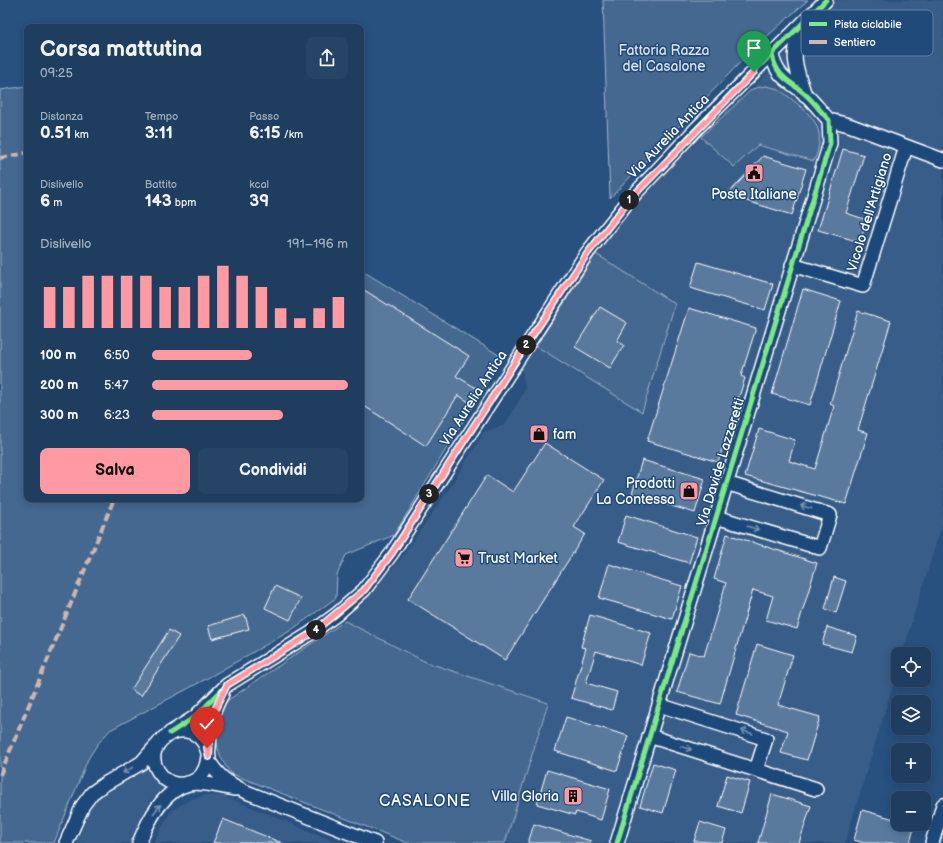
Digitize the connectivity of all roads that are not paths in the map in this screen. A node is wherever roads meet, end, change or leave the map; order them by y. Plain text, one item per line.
1 (826, 0) edge
2 (816, 10) edge
3 (801, 26) joint
4 (772, 54) junction
5 (796, 70) junction
6 (754, 72) junction
7 (780, 76) junction
8 (805, 94) junction
9 (829, 120) junction
10 (906, 147) junction
11 (943, 160) edge
12 (792, 265) junction
13 (726, 483) junction
14 (716, 517) junction
15 (227, 685) junction
16 (659, 705) junction
17 (170, 733) junction
18 (649, 736) junction
19 (157, 745) junction
20 (209, 758) junction
21 (756, 770) junction
22 (190, 784) junction
23 (816, 789) dead end
24 (244, 791) junction
25 (943, 805) edge
26 (66, 843) edge
27 (139, 843) edge
28 (375, 843) edge
29 (617, 843) edge
30 (932, 843) edge

1 - 2 street, Via Aurelia Antica
3 - 4 street, Via Aurelia Antica
3 - 5 street
4 - 5 street
4 - 6 street, Via Aurelia Antica
4 - 7 street
5 - 8 street
6 - 7 street
6 - 15 street, Via Aurelia Antica
7 - 8 street
8 - 9 street
9 - 10 street
9 - 12 street, Via Davide Lazzeretti
10 - 11 street
10 - 12 street, Vicolo dell'Artigiano
12 - 13 street, Via Davide Lazzeretti
13 - 14 street, Via Davide Lazzeretti
14 -> 13 street
14 - 16 street, Via Davide Lazzeretti
15 - 17 street, Via Aurelia Antica
15 - 20 street
16 - 18 street, Via Davide Lazzeretti
21 -> 16 street
17 - 19 street, Via Aurelia Antica
17 - 20 street
18 -> 21 street
18 - 29 street, Via Davide Lazzeretti
19 - 22 street
19 -> 26 street, Via Aurelia Antica
20 - 22 street
20 - 24 street
21 - 23 street
22 - 24 street
27 -> 22 street
24 - 28 street
25 - 30 street

